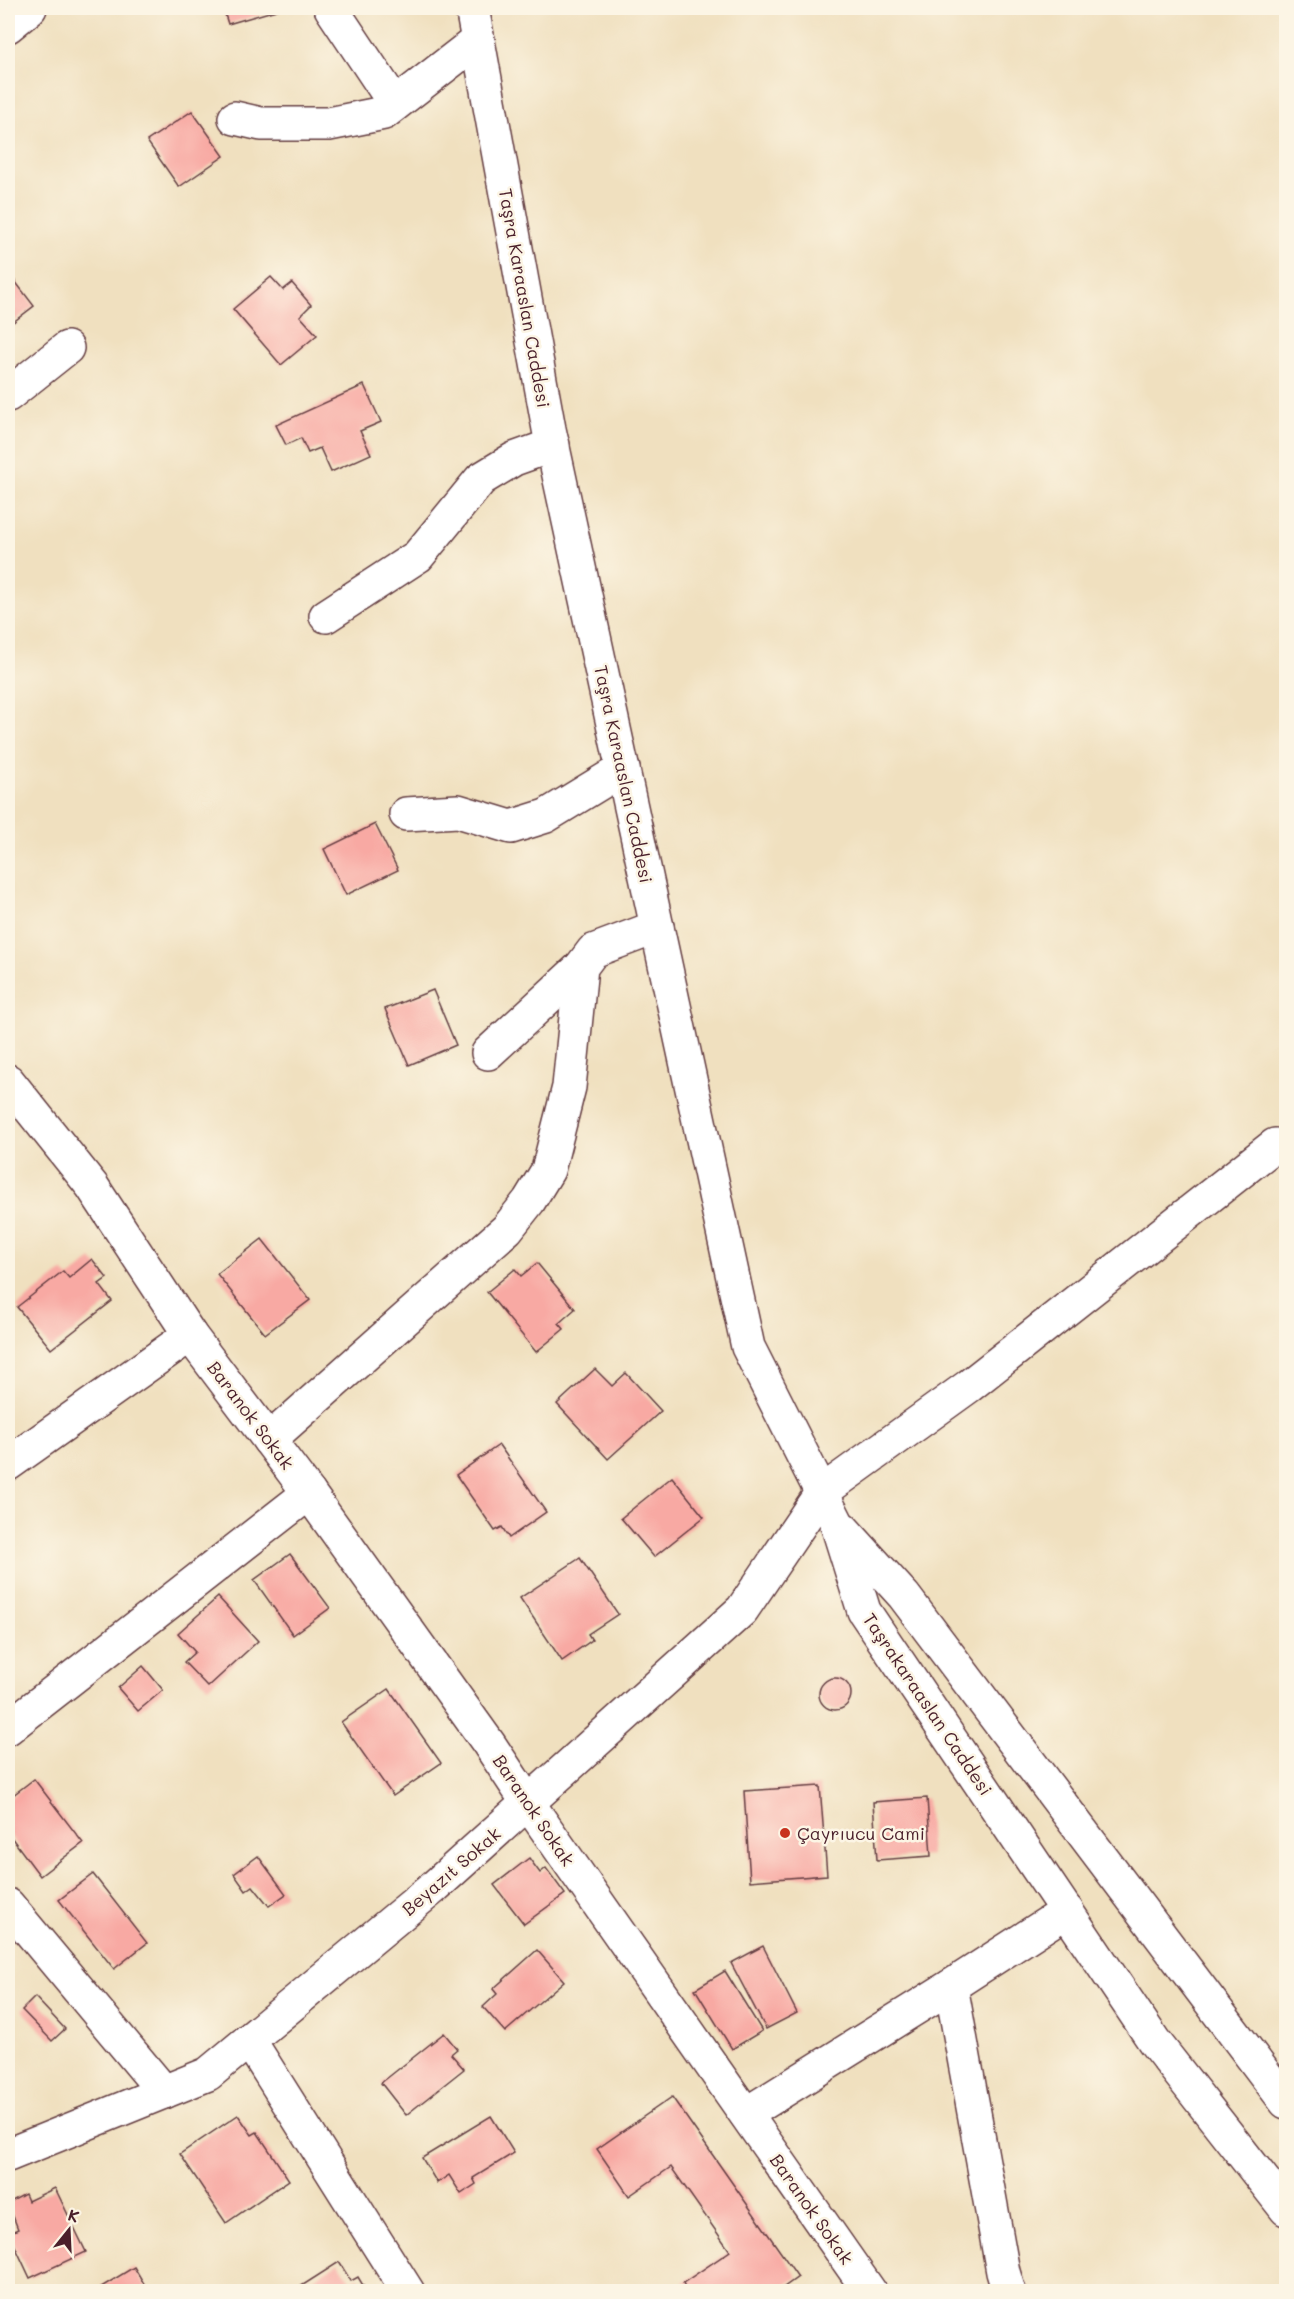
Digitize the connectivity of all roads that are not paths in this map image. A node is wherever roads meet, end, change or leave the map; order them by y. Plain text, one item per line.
1 (30, 8) edge
2 (331, 8) edge
3 (472, 8) edge
4 (8, 26) edge
5 (478, 40) junction
6 (395, 105) junction
7 (235, 118) dead end
8 (67, 348) dead end
9 (8, 395) edge
10 (553, 445) junction
11 (326, 616) dead end
12 (623, 769) junction
13 (406, 814) dead end
14 (657, 927) junction
15 (581, 967) junction
16 (488, 1053) dead end
17 (8, 1081) edge
18 (1283, 1147) edge
19 (190, 1335) junction
20 (269, 1440) junction
21 (8, 1464) edge
22 (309, 1493) junction
23 (829, 1506) junction
24 (8, 1728) edge
25 (528, 1803) junction
26 (8, 1905) edge
27 (1067, 1911) junction
28 (951, 1986) junction
29 (249, 2040) junction
30 (164, 2092) junction
31 (1287, 2102) edge
32 (746, 2114) junction
33 (8, 2155) edge
34 (1287, 2209) edge
35 (408, 2292) edge
36 (870, 2292) edge
37 (1009, 2292) edge

1 - 4 street
2 - 6 street
3 - 5 street, Taşra Karaaslan Caddesi
5 - 6 street
5 - 10 street, Taşra Karaaslan Caddesi
6 - 7 street
8 - 9 street
10 - 11 street
10 - 12 street, Taşra Karaaslan Caddesi
12 - 13 street
12 - 14 street, Taşra Karaaslan Caddesi
14 - 15 street
14 - 23 street, Taşra Karaaslan Caddesi
15 - 16 street
15 - 20 street
17 - 19 street, Baranok Sokak
18 - 23 street
19 - 20 street, Baranok Sokak
19 - 21 street
20 - 22 street, Baranok Sokak
22 - 24 street
22 - 25 street, Baranok Sokak
23 - 25 street, Beyazıt Sokak
23 - 27 street, Taşrakaraaslan Caddesi
23 - 31 street
25 - 29 street, Beyazıt Sokak
25 - 32 street, Baranok Sokak
26 - 30 street
27 - 28 street
27 - 34 street, Taşrakaraaslan Caddesi
28 - 32 street
28 - 37 street
29 - 30 street, Beyazıt Sokak
29 - 35 street
30 - 33 street, Beyazıt Sokak
32 - 36 street, Baranok Sokak

